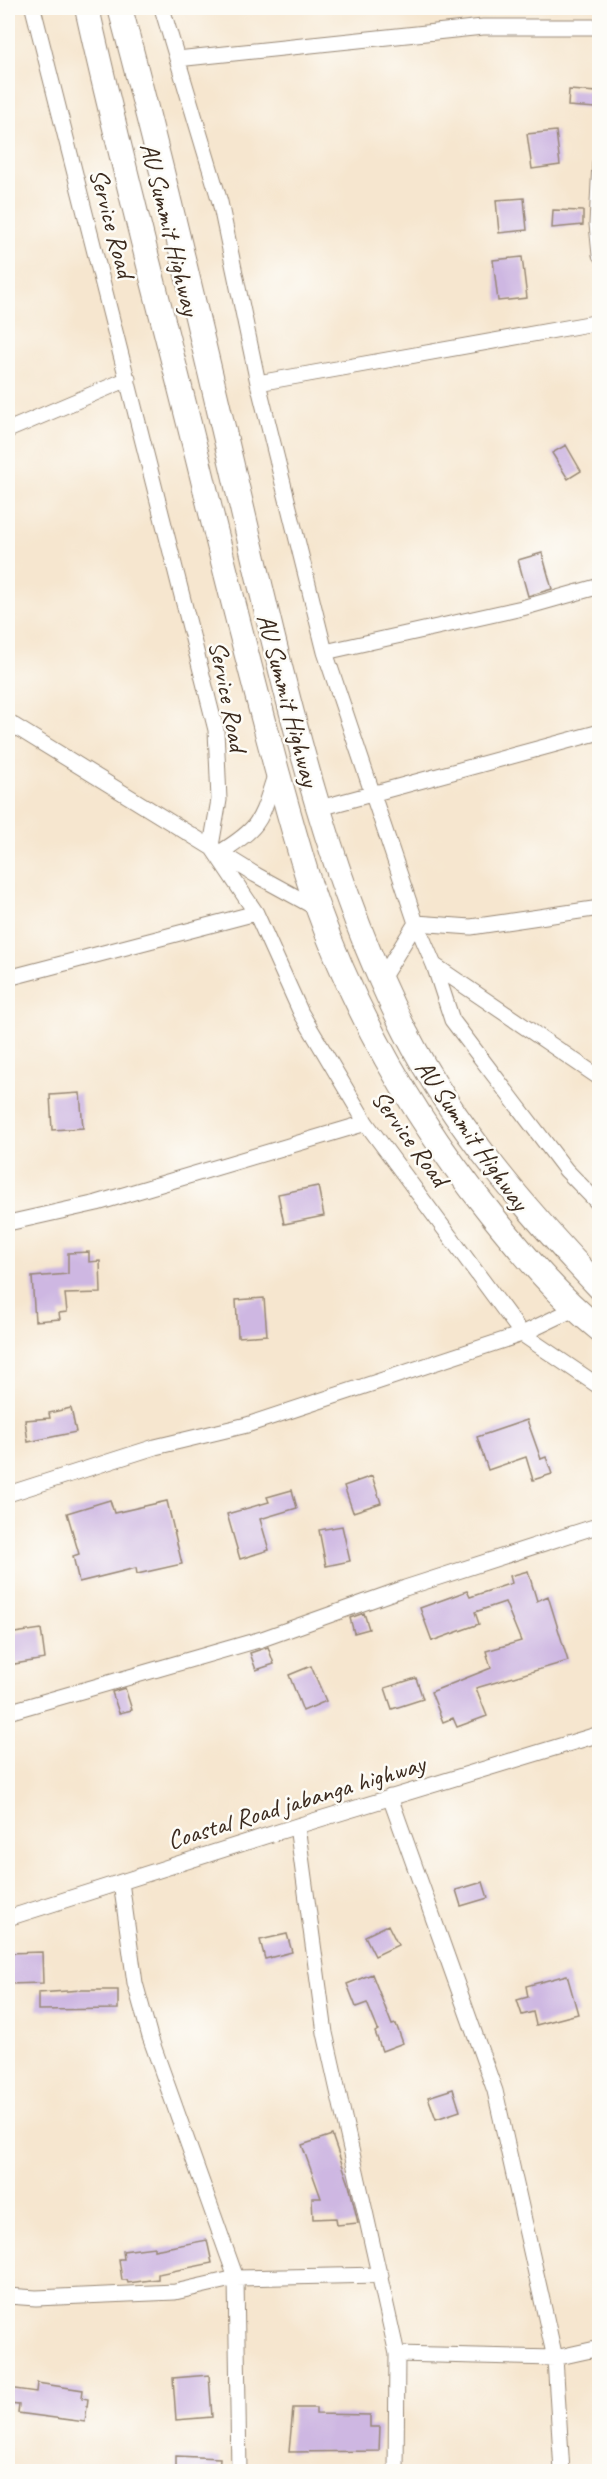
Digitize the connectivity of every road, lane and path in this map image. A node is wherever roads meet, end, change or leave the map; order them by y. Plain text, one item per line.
1 (33, 8) edge
2 (87, 8) edge
3 (120, 8) edge
4 (162, 8) edge
5 (600, 27) edge
6 (177, 59) junction
7 (600, 162) edge
8 (600, 255) edge
9 (600, 322) edge
10 (128, 379) junction
11 (258, 383) junction
12 (8, 430) edge
13 (600, 586) edge
14 (325, 652) junction
15 (8, 722) edge
16 (600, 732) edge
17 (277, 771) junction
18 (371, 794) junction
19 (320, 808) junction
20 (216, 849) junction
21 (600, 908) edge
22 (318, 909) junction
23 (256, 913) junction
24 (416, 923) junction
25 (434, 965) junction
26 (8, 978) edge
27 (381, 980) junction
28 (600, 1078) edge
29 (366, 1123) junction
30 (600, 1205) edge
31 (8, 1223) edge
32 (600, 1288) edge
33 (574, 1309) junction
34 (600, 1330) edge
35 (522, 1334) junction
36 (600, 1387) edge
37 (8, 1494) edge
38 (600, 1525) edge
39 (8, 1712) edge
40 (600, 1734) edge
41 (390, 1797) junction
42 (297, 1826) junction
43 (121, 1882) junction
44 (8, 1918) edge
45 (381, 2275) junction
46 (236, 2278) junction
47 (8, 2296) edge
48 (600, 2348) edge
49 (397, 2354) junction
50 (555, 2358) junction
51 (239, 2472) edge
52 (396, 2472) edge
53 (562, 2472) edge

1 - 10 street, Service Road
2 - 17 main road, AU Summit Highway
3 - 19 main road, AU Summit Highway
4 - 6 street
5 - 6 street
6 - 11 street
7 - 8 street
9 - 11 street
10 - 12 street
10 - 20 street, Service Road
11 - 14 street
13 - 14 street
14 - 18 street
15 - 20 street
16 - 18 street
17 - 20 street
17 - 22 main road, AU Summit Highway
18 - 19 street
18 - 24 street
19 - 27 main road, AU Summit Highway
20 - 22 street
20 - 23 street, Service Road
21 - 24 street
22 - 33 main road, AU Summit Highway
23 - 26 street
23 - 29 street, Service Road
24 - 25 street
24 - 27 street
25 - 28 street
25 - 30 street
27 - 32 main road, AU Summit Highway
29 - 31 street
29 - 35 street, Service Road
33 - 34 main road, AU Summit Highway
33 - 35 street
35 - 36 street, Service Road
35 - 37 street
38 - 39 street
40 - 41 street, Coastal Road jabanga highway
41 - 42 street, Coastal Road jabanga highway
41 - 50 street
42 - 43 street, Coastal Road jabanga highway
42 - 45 street
43 - 44 street, Coastal Road jabanga highway
43 - 46 street
45 - 46 street
45 - 49 street
46 - 47 street
46 - 51 street
48 - 50 street
49 - 50 street
49 - 52 street
50 - 53 street

